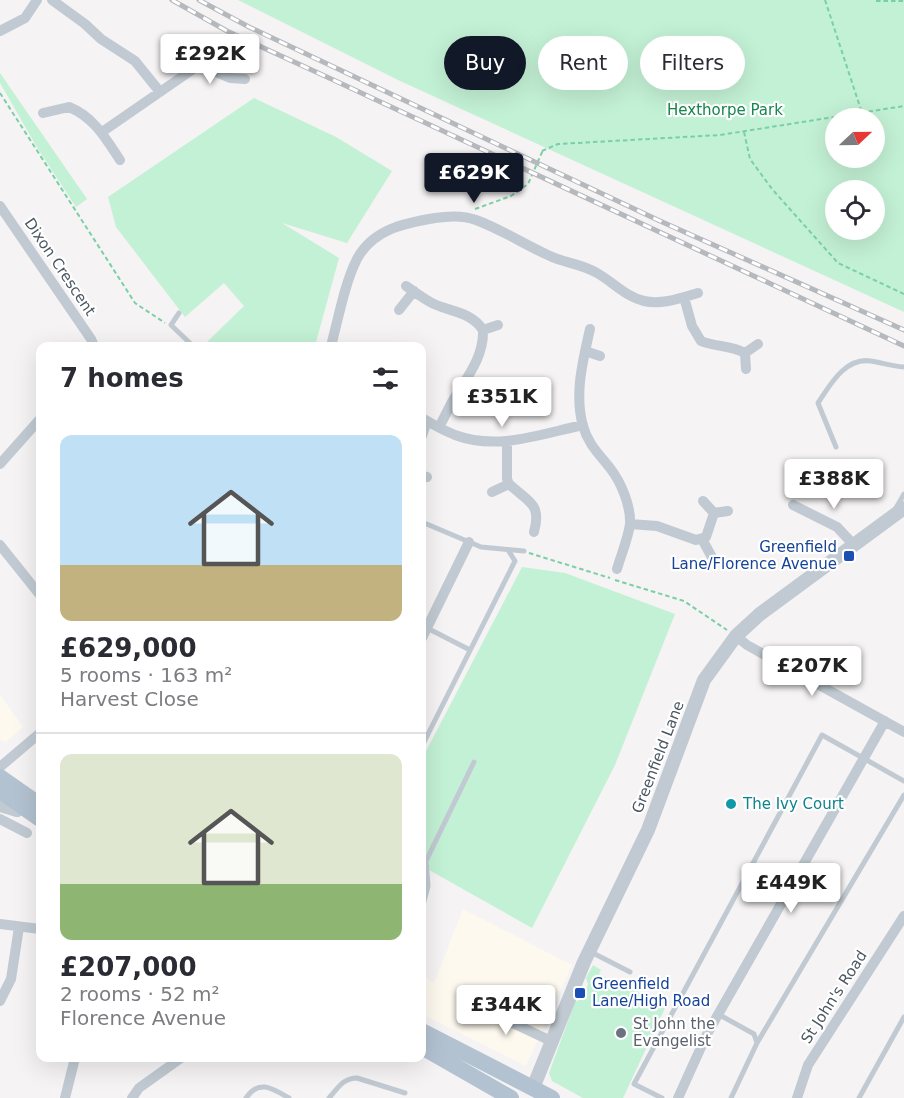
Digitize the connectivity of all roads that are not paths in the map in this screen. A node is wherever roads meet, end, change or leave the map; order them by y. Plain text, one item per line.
1 (38, 0) edge
2 (52, 0) edge
3 (0, 31) edge
4 (183, 58) dead end
5 (199, 65) junction
6 (245, 79) dead end
7 (160, 92) junction
8 (44, 113) dead end
9 (102, 132) junction
10 (120, 160) dead end
11 (0, 206) edge
12 (698, 293) dead end
13 (684, 297) junction
14 (399, 310) dead end
15 (179, 313) dead end
16 (498, 326) dead end
17 (483, 330) junction
18 (590, 330) dead end
19 (92, 342) edge
20 (189, 342) edge
21 (332, 342) edge
22 (758, 344) dead end
23 (585, 351) junction
24 (745, 353) junction
25 (600, 356) dead end
26 (904, 367) edge
27 (746, 369) dead end
28 (426, 420) edge
29 (36, 424) edge
30 (583, 425) junction
31 (439, 427) junction
32 (507, 442) junction
33 (836, 447) dead end
34 (0, 464) edge
35 (509, 484) junction
36 (492, 492) dead end
37 (904, 494) edge
38 (703, 501) dead end
39 (793, 506) dead end
40 (728, 512) dead end
41 (898, 512) edge
42 (714, 513) junction
43 (426, 524) edge
44 (630, 524) junction
45 (534, 532) dead end
46 (702, 539) junction
47 (469, 542) junction
48 (853, 544) junction
49 (0, 545) edge
50 (508, 550) junction
51 (524, 552) road end
52 (714, 561) dead end
53 (617, 569) dead end
54 (36, 590) edge
55 (427, 628) joint
56 (736, 636) junction
57 (470, 650) junction
58 (885, 721) junction
59 (904, 732) edge
60 (36, 737) edge
61 (426, 738) edge
62 (864, 759) junction
63 (474, 762) dead end
64 (0, 767) edge
65 (0, 777) edge
66 (904, 781) edge
67 (0, 791) edge
68 (904, 795) edge
69 (0, 802) edge
70 (36, 802) edge
71 (36, 816) edge
72 (0, 819) edge
73 (34, 829) edge
74 (426, 861) edge
75 (426, 861) edge
76 (426, 894) edge
77 (904, 916) edge
78 (0, 924) edge
79 (19, 927) junction
80 (36, 929) edge
81 (589, 951) junction
82 (630, 972) dead end
83 (0, 1001) edge
84 (472, 1004) dead end
85 (718, 1014) junction
86 (904, 1017) edge
87 (426, 1033) edge
88 (551, 1041) junction
89 (757, 1043) junction
90 (426, 1049) edge
91 (74, 1062) edge
92 (175, 1062) edge
93 (405, 1093) dead end
94 (531, 1093) edge
95 (65, 1098) edge
96 (132, 1098) edge
97 (246, 1098) edge
98 (289, 1098) edge
99 (329, 1098) edge
100 (511, 1098) edge
101 (552, 1098) edge
102 (662, 1098) edge
103 (678, 1098) edge
104 (731, 1098) edge
105 (796, 1098) edge
106 (859, 1098) edge

1 - 3 street
2 - 7 street
4 - 5 street
5 - 6 street
5 - 7 street
7 - 9 street
8 - 9 street
9 - 10 street
11 - 19 street, Dixon Crescent
12 - 13 street
13 - 21 street
13 - 24 street
14 - 17 street
15 - 20 lane
16 - 17 street
17 - 31 street
18 - 23 street
22 - 24 street
23 - 25 street
23 - 30 street
24 - 27 street
26 - 33 lane
28 - 31 street
29 - 34 street
30 - 32 street
30 - 44 street
31 - 32 street
32 - 35 street
35 - 36 street
35 - 45 street
37 - 41 lane
38 - 42 street
39 - 48 street
40 - 42 street
41 - 48 street, Greenfield Lane
42 - 46 street
43 - 47 lane
44 - 46 street
44 - 53 street
46 - 52 street
47 - 50 lane
47 - 55 street
48 - 56 street, Greenfield Lane
49 - 54 street
50 - 51 lane
50 - 57 lane
55 - 57 lane
56 - 58 street
56 - 81 street, Greenfield Lane
57 - 61 lane
58 - 59 street
58 - 62 street
60 - 64 street
62 - 66 lane
62 - 85 street
62 - 102 lane
63 - 75 lane
65 - 70 main road
67 - 71 main road
68 - 89 lane
69 - 73 main road
72 - 73 street
74 - 76 lane
77 - 105 street, St John's Road
78 - 79 street
79 - 80 street
79 - 83 street
81 - 82 lane
81 - 88 street, Greenfield Lane
84 - 88 street
85 - 89 lane
85 - 103 street
86 - 106 lane
87 - 94 main road
88 - 94 street, Greenfield Lane
89 - 104 lane
90 - 100 main road
91 - 95 street
92 - 96 street
93 - 99 lane
94 - 101 main road
97 - 98 lane

